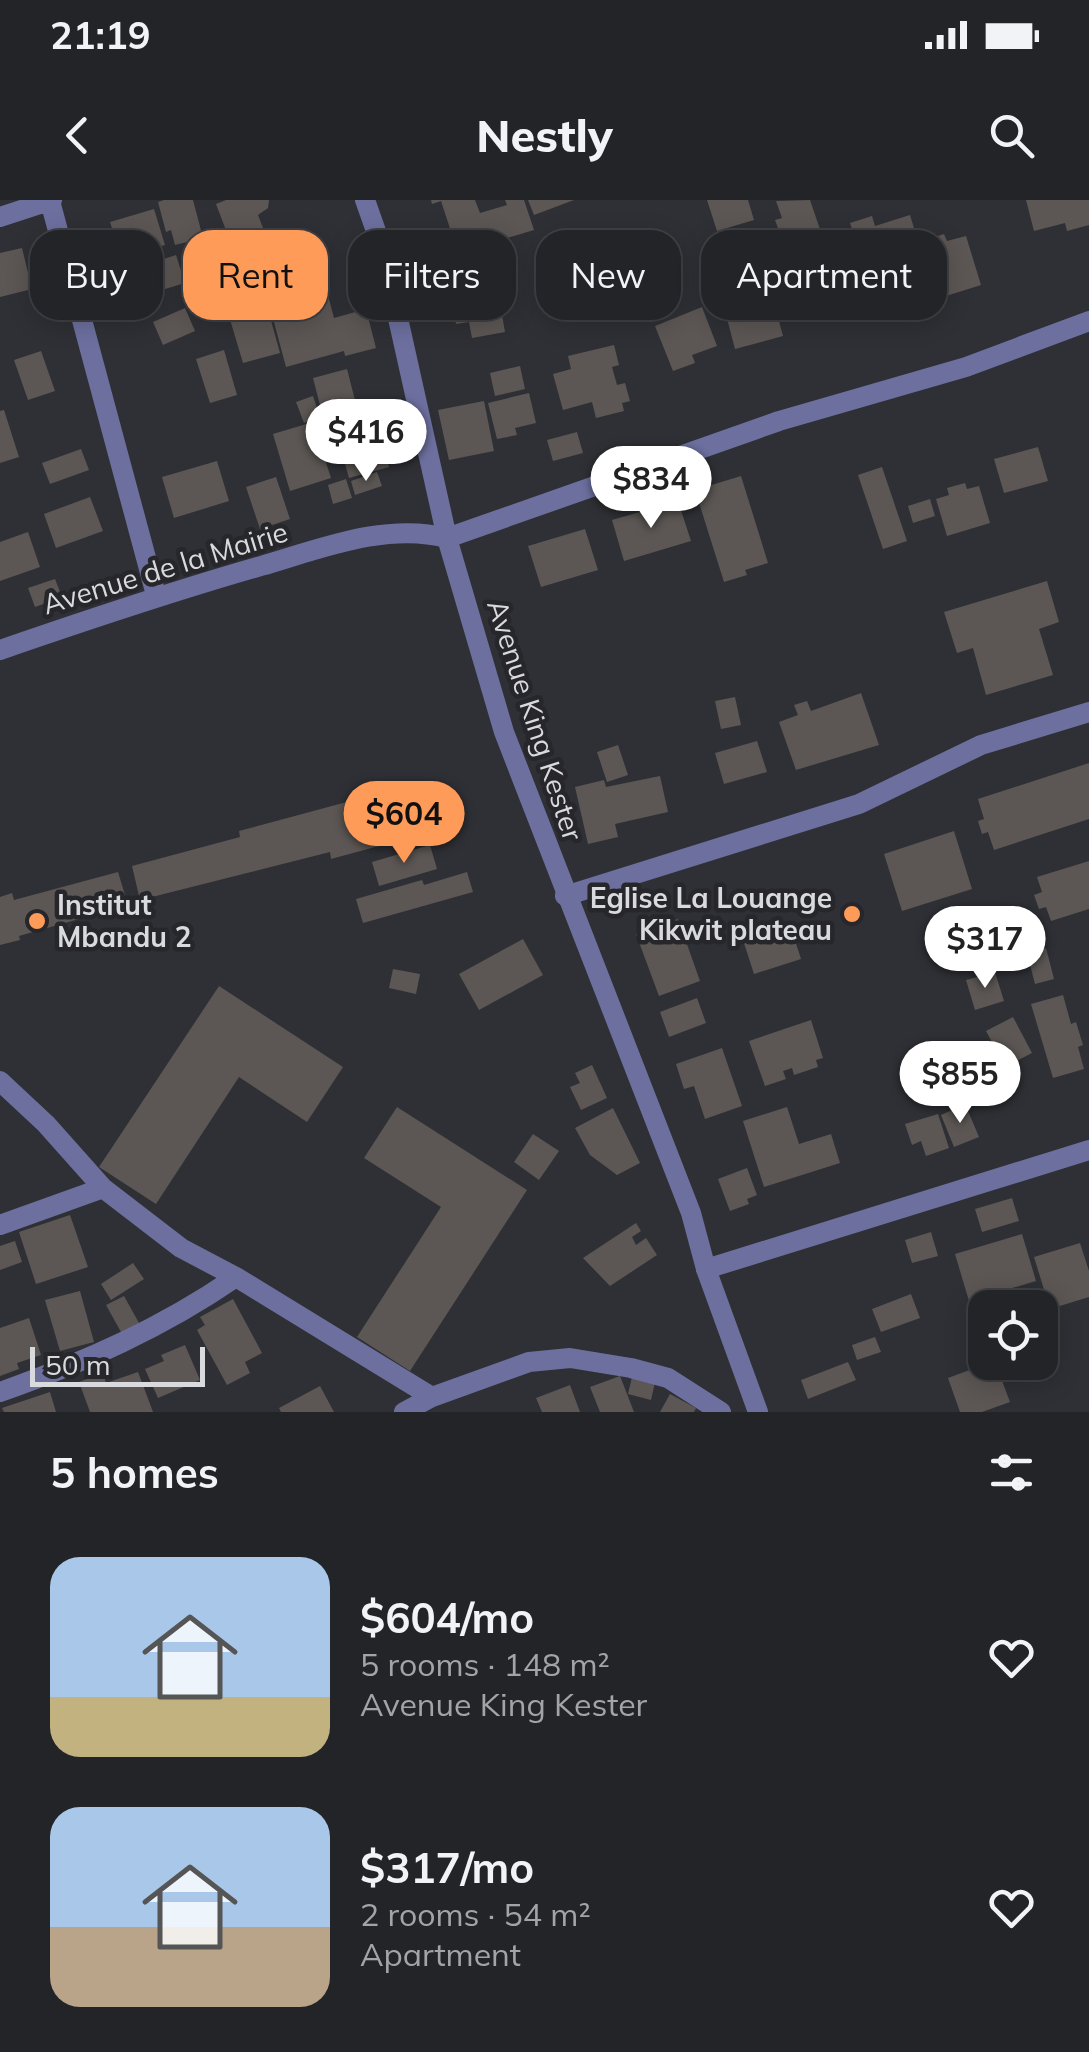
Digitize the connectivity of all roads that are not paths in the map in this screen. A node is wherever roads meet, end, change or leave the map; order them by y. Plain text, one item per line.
1 (51, 200) edge
2 (365, 200) edge
3 (0, 218) edge
4 (1089, 321) edge
5 (447, 538) junction
6 (156, 596) junction
7 (0, 650) edge
8 (1089, 712) edge
9 (566, 896) junction
10 (0, 1081) edge
11 (1089, 1150) edge
12 (103, 1188) junction
13 (0, 1225) edge
14 (706, 1270) junction
15 (236, 1277) junction
16 (0, 1392) edge
17 (432, 1398) junction
18 (404, 1412) edge
19 (721, 1412) edge
20 (758, 1412) edge

1 - 3 street
1 - 6 street
2 - 5 street, Avenue King Kester
4 - 5 street, Avenue de la Mairie
5 - 6 street, Avenue de la Mairie
5 - 9 street, Avenue King Kester
6 - 7 street, Avenue de la Mairie
8 - 9 street
9 - 14 street, Avenue King Kester
10 - 12 street
11 - 14 street
12 - 13 street
12 - 15 street
14 - 20 street, Avenue King Kester
15 - 16 street
15 - 17 street
17 - 18 street
17 - 19 street

